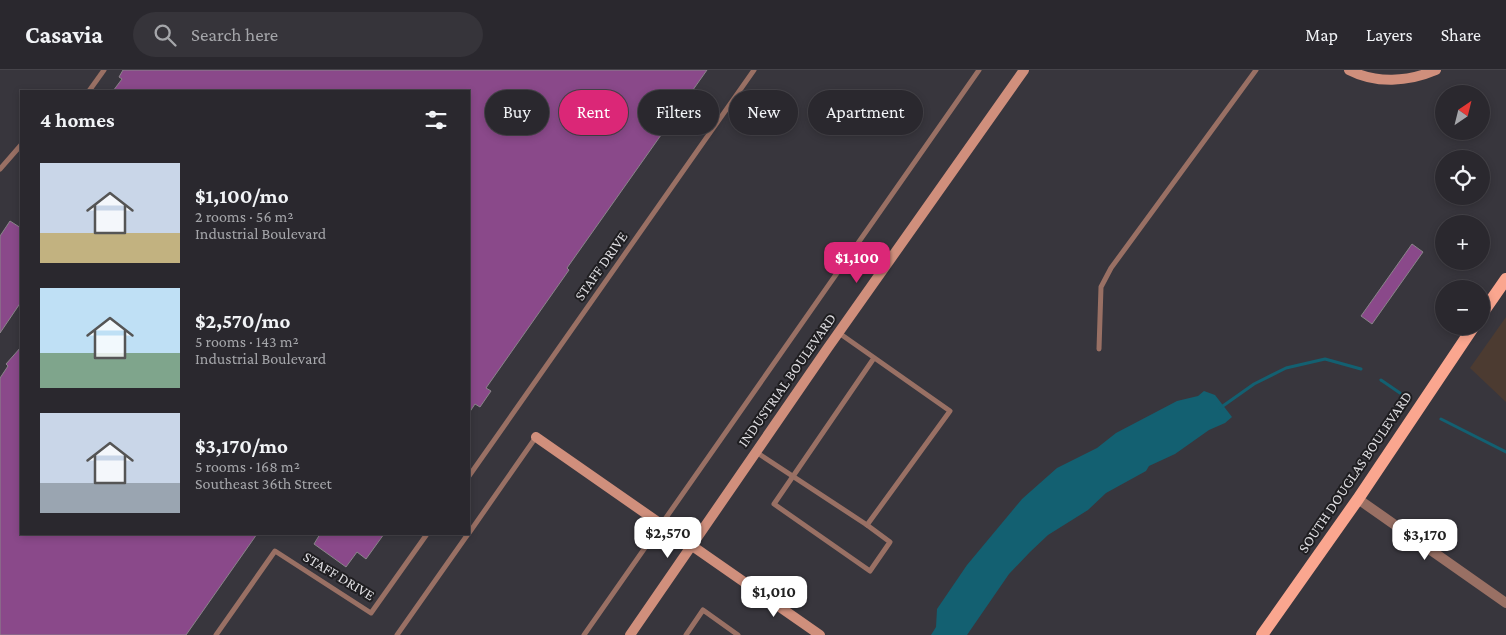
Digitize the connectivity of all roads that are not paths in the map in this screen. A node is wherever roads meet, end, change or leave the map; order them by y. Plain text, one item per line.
1 (104, 70) edge
2 (754, 70) edge
3 (979, 70) edge
4 (1024, 70) edge
5 (1256, 70) edge
6 (1349, 70) edge
7 (1436, 70) edge
8 (90, 90) edge
9 (20, 147) edge
10 (0, 169) edge
11 (1506, 279) edge
12 (1490, 302) edge
13 (838, 333) junction
14 (1468, 335) edge
15 (1099, 349) dead end
16 (874, 358) junction
17 (533, 441) joint
18 (756, 452) junction
19 (470, 475) edge
20 (793, 477) junction
21 (1358, 499) junction
22 (661, 524) junction
23 (867, 526) junction
24 (470, 530) edge
25 (426, 535) edge
26 (467, 535) edge
27 (692, 546) junction
28 (1506, 603) edge
29 (216, 635) edge
30 (397, 635) edge
31 (584, 635) edge
32 (630, 635) edge
33 (686, 635) edge
34 (738, 635) edge
35 (820, 635) edge
36 (1262, 635) edge

1 - 8 lane
2 - 19 lane, STAFF DRIVE
3 - 22 lane
4 - 13 street, INDUSTRIAL BOULEVARD
5 - 15 lane
6 - 7 street
9 - 10 lane
11 - 12 main road
13 - 16 lane
13 - 18 street, INDUSTRIAL BOULEVARD
14 - 21 main road, SOUTH DOUGLAS BOULEVARD
16 - 20 lane
16 - 23 lane
17 - 22 street
17 - 24 lane
18 - 20 lane
18 - 27 street, INDUSTRIAL BOULEVARD
20 - 23 lane
20 - 23 lane
21 - 28 street
21 - 36 main road, SOUTH DOUGLAS BOULEVARD
22 - 27 street
22 - 31 lane
25 - 29 lane, STAFF DRIVE
26 - 30 lane
27 - 32 street, INDUSTRIAL BOULEVARD
27 - 35 street
33 - 34 lane

